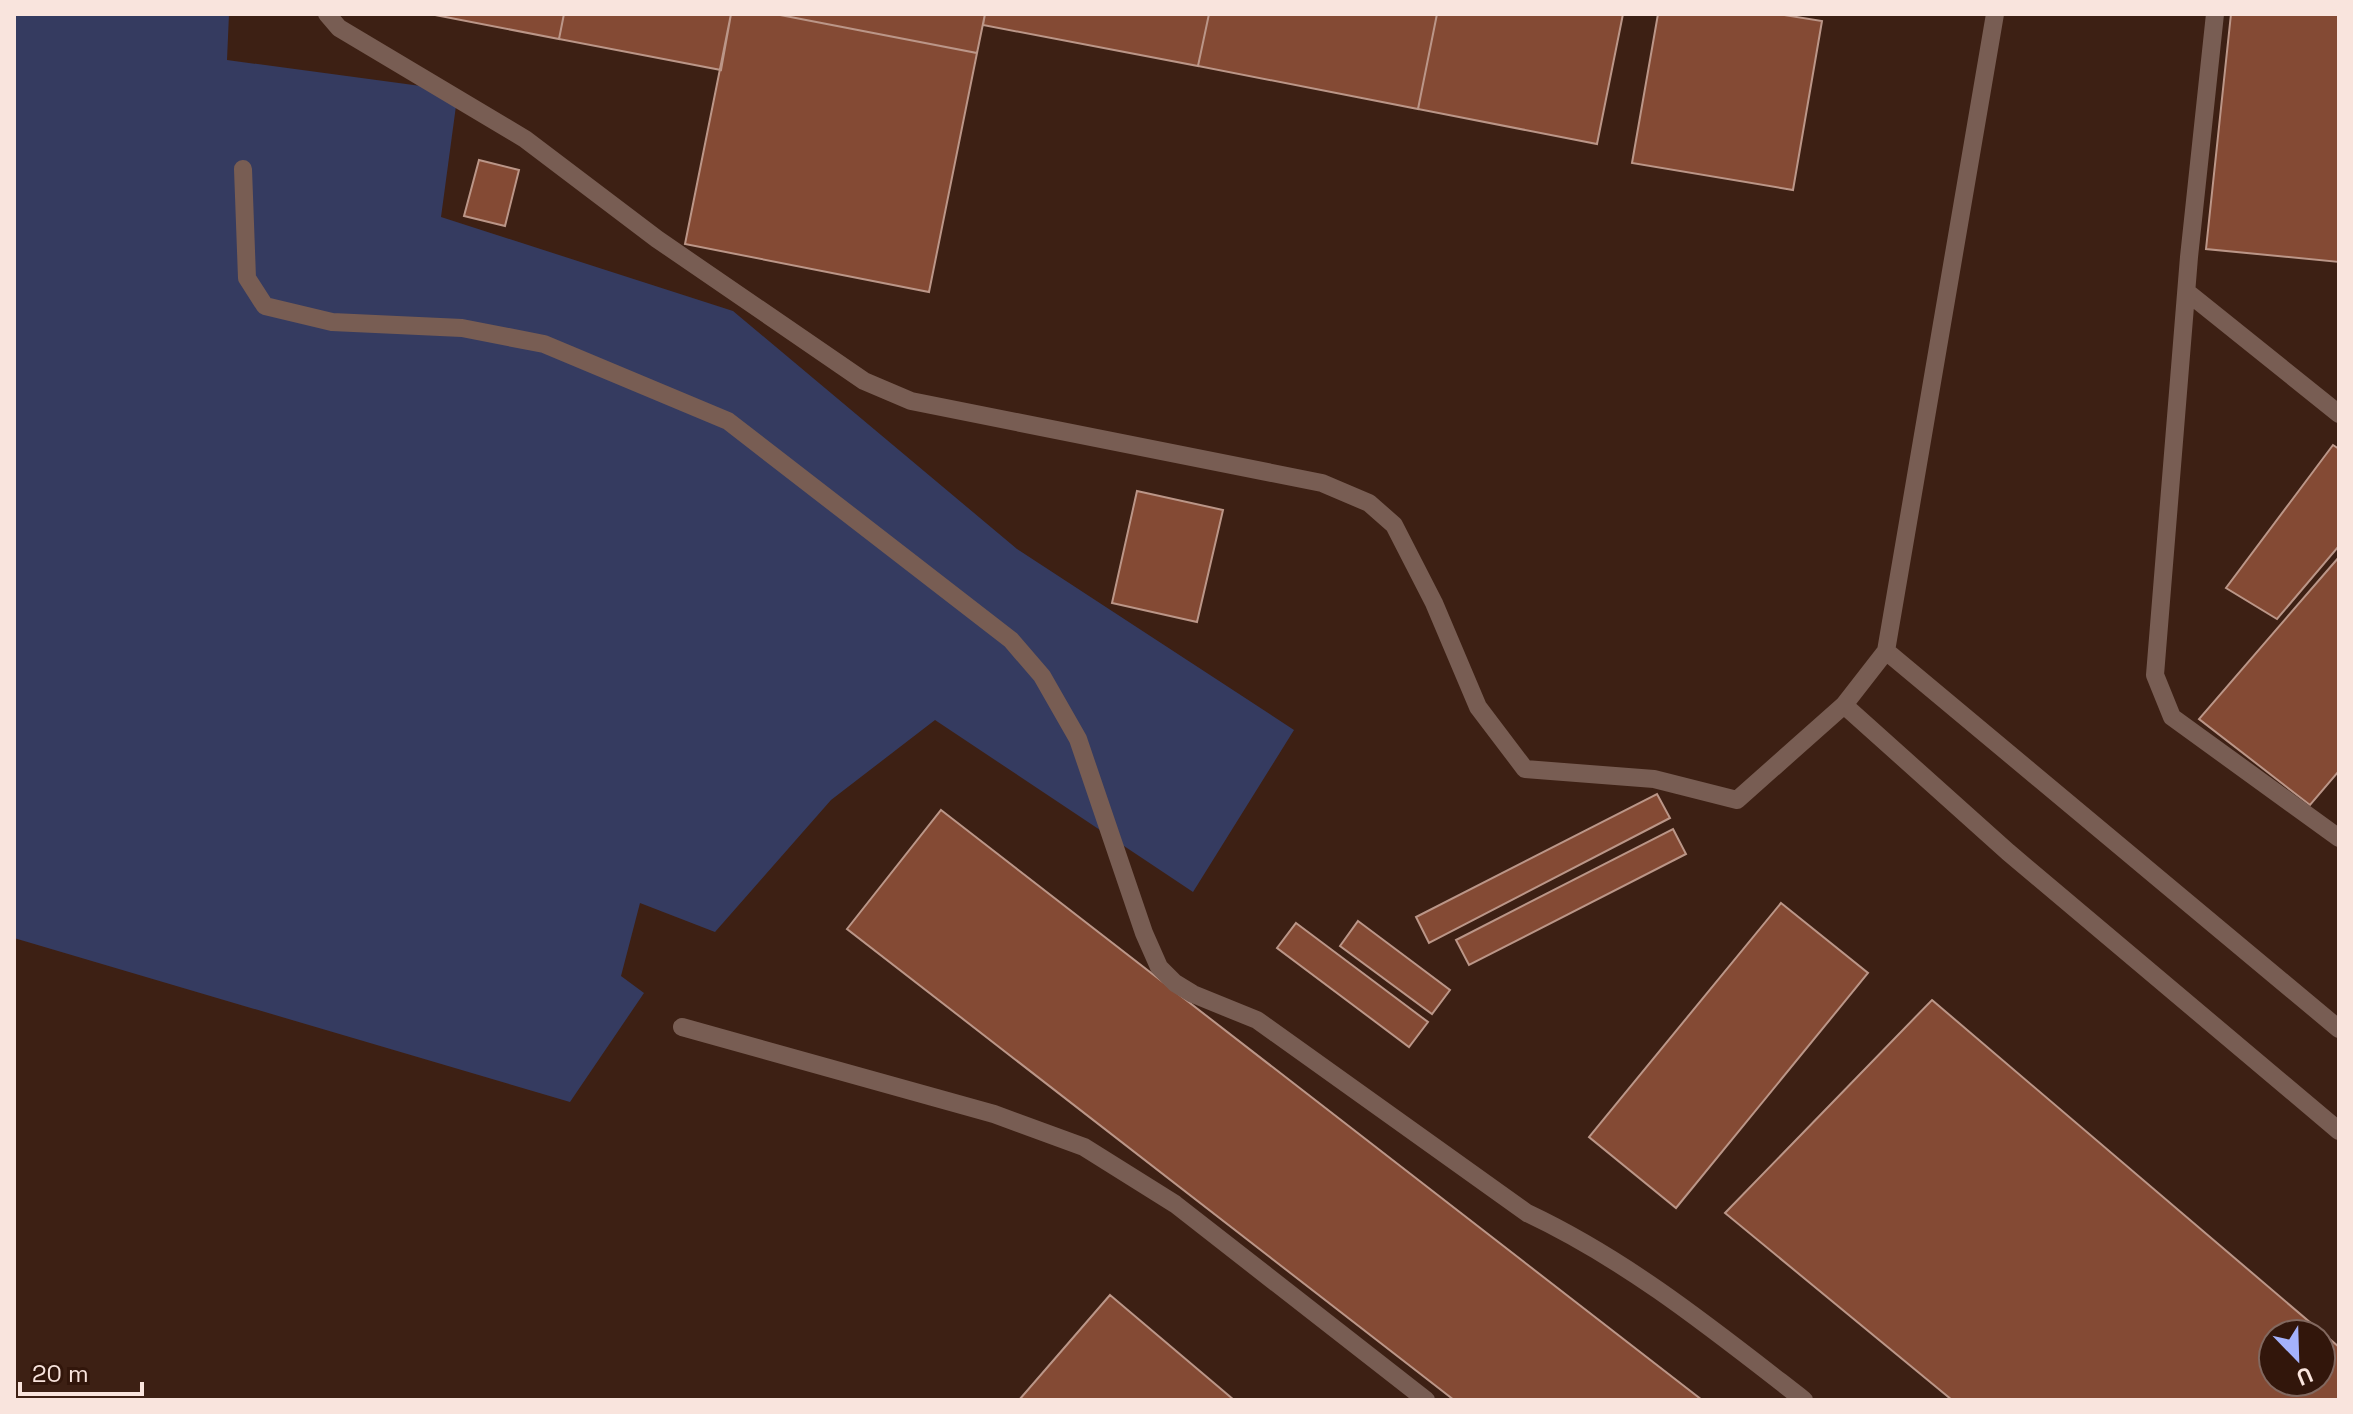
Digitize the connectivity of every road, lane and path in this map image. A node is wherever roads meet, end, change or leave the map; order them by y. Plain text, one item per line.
1 (327, 14) edge
2 (1995, 14) edge
3 (2215, 14) edge
4 (243, 169) dead end
5 (2187, 292) junction
6 (2339, 414) edge
7 (1886, 651) junction
8 (1844, 705) junction
9 (2339, 838) edge
10 (682, 1027) dead end
11 (2339, 1029) edge
12 (2339, 1131) edge
13 (1426, 1400) edge
14 (1804, 1400) edge

1 - 8 lane
2 - 7 lane
3 - 5 lane
4 - 14 lane
5 - 6 lane
5 - 9 lane
7 - 8 lane
7 - 11 lane
8 - 12 lane
10 - 13 lane

